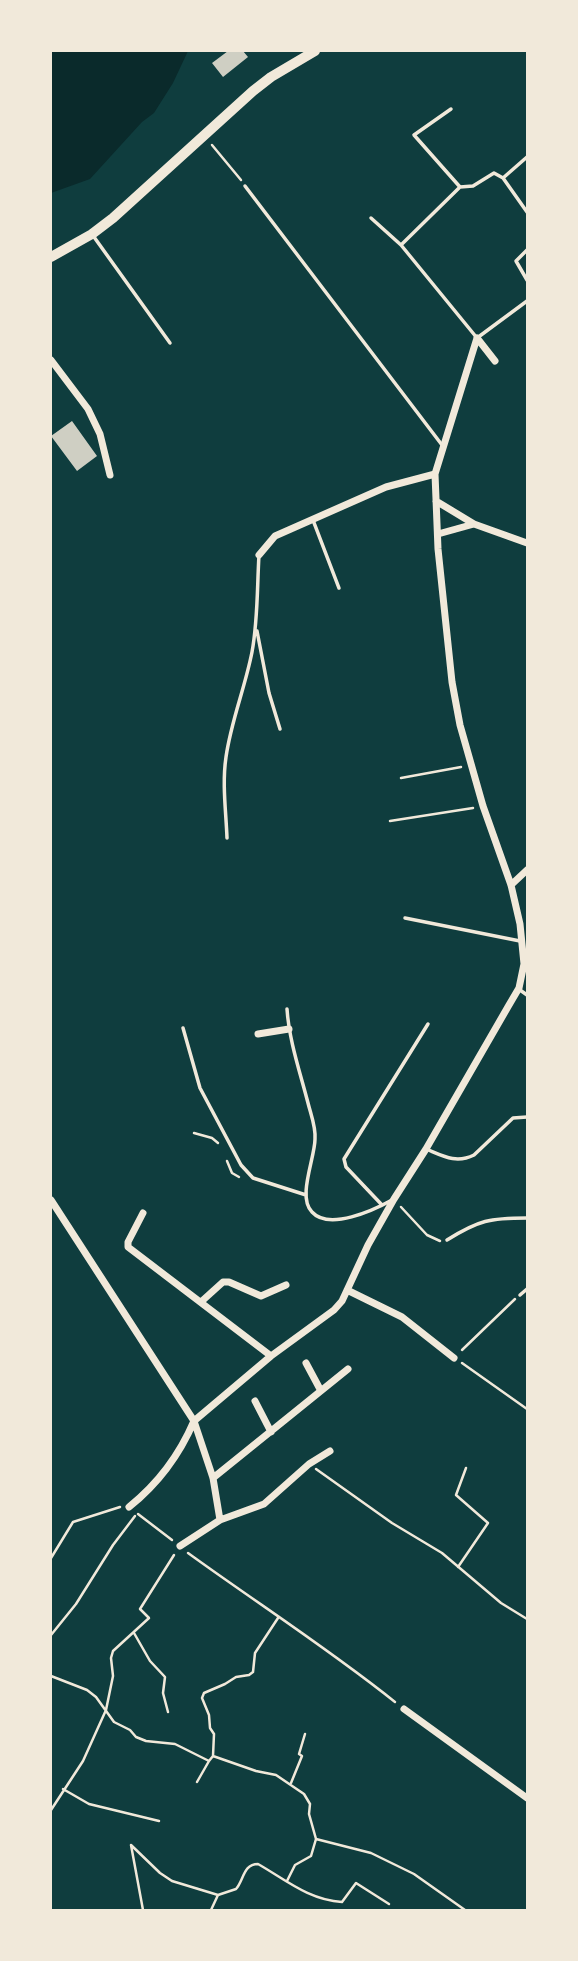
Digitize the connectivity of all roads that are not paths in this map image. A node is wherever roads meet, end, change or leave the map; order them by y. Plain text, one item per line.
1 (315, 51) edge
2 (451, 109) dead end
3 (527, 157) edge
4 (503, 178) junction
5 (245, 186) road end
6 (460, 187) junction
7 (527, 212) edge
8 (371, 218) dead end
9 (92, 234) junction
10 (401, 245) junction
11 (527, 250) edge
12 (51, 257) edge
13 (527, 280) edge
14 (527, 301) edge
15 (477, 338) junction
16 (170, 343) dead end
17 (51, 360) edge
18 (495, 361) dead end
19 (442, 445) junction
20 (435, 474) junction
21 (110, 475) dead end
22 (436, 501) junction
23 (313, 520) junction
24 (474, 524) junction
25 (438, 534) junction
26 (527, 543) edge
27 (259, 555) joint
28 (339, 588) dead end
29 (256, 626) junction
30 (280, 729) dead end
31 (227, 838) dead end
32 (527, 870) edge
33 (511, 885) junction
34 (405, 918) dead end
35 (523, 941) junction
36 (519, 988) junction
37 (527, 995) edge
38 (287, 1009) dead end
39 (428, 1024) dead end
40 (183, 1028) dead end
41 (289, 1029) junction
42 (258, 1034) dead end
43 (527, 1117) edge
44 (426, 1149) junction
45 (306, 1195) junction
46 (51, 1199) edge
47 (394, 1199) junction
48 (382, 1205) junction
49 (143, 1213) dead end
50 (527, 1218) edge
51 (447, 1240) road end
52 (286, 1285) dead end
53 (527, 1289) edge
54 (347, 1290) junction
55 (520, 1295) road end
56 (202, 1301) junction
57 (271, 1356) junction
58 (454, 1357) road end
59 (306, 1363) dead end
60 (348, 1369) dead end
61 (321, 1391) junction
62 (255, 1401) dead end
63 (194, 1421) junction
64 (271, 1432) junction
65 (330, 1451) dead end
66 (213, 1478) junction
67 (129, 1507) road end
68 (220, 1520) junction
69 (180, 1546) road end
70 (404, 1709) road end
71 (527, 1798) edge

1 - 9 main road
2 - 6 lane
3 - 4 lane
4 - 6 lane
4 - 7 lane
5 - 19 lane
6 - 10 lane
8 - 10 lane
9 - 12 main road
9 - 16 lane
10 - 15 lane
11 - 13 lane
14 - 15 lane
15 - 18 street
15 - 19 street
17 - 21 street
19 - 20 street
20 - 22 street
20 - 23 street
22 - 24 street
22 - 25 street
23 - 27 street
23 - 28 lane
24 - 25 street
24 - 26 street
25 - 33 street
27 - 29 lane
29 - 30 lane
29 - 31 lane
32 - 33 street
33 - 35 street
34 - 35 lane
35 - 36 street
36 - 37 lane
36 - 44 street
38 - 41 lane
39 - 48 lane
40 - 45 lane
41 - 42 street
41 - 45 lane
43 - 44 lane
44 - 47 street
45 - 48 lane
46 - 63 street
47 - 48 lane
47 - 54 street
49 - 56 street
50 - 51 lane
52 - 56 street
53 - 55 lane
54 - 57 street
54 - 58 street
56 - 57 street
57 - 63 street
59 - 61 street
60 - 61 street
61 - 64 street
62 - 64 street
63 - 66 street
63 - 67 street
64 - 66 street
65 - 68 street
66 - 68 street
68 - 69 street
70 - 71 street

